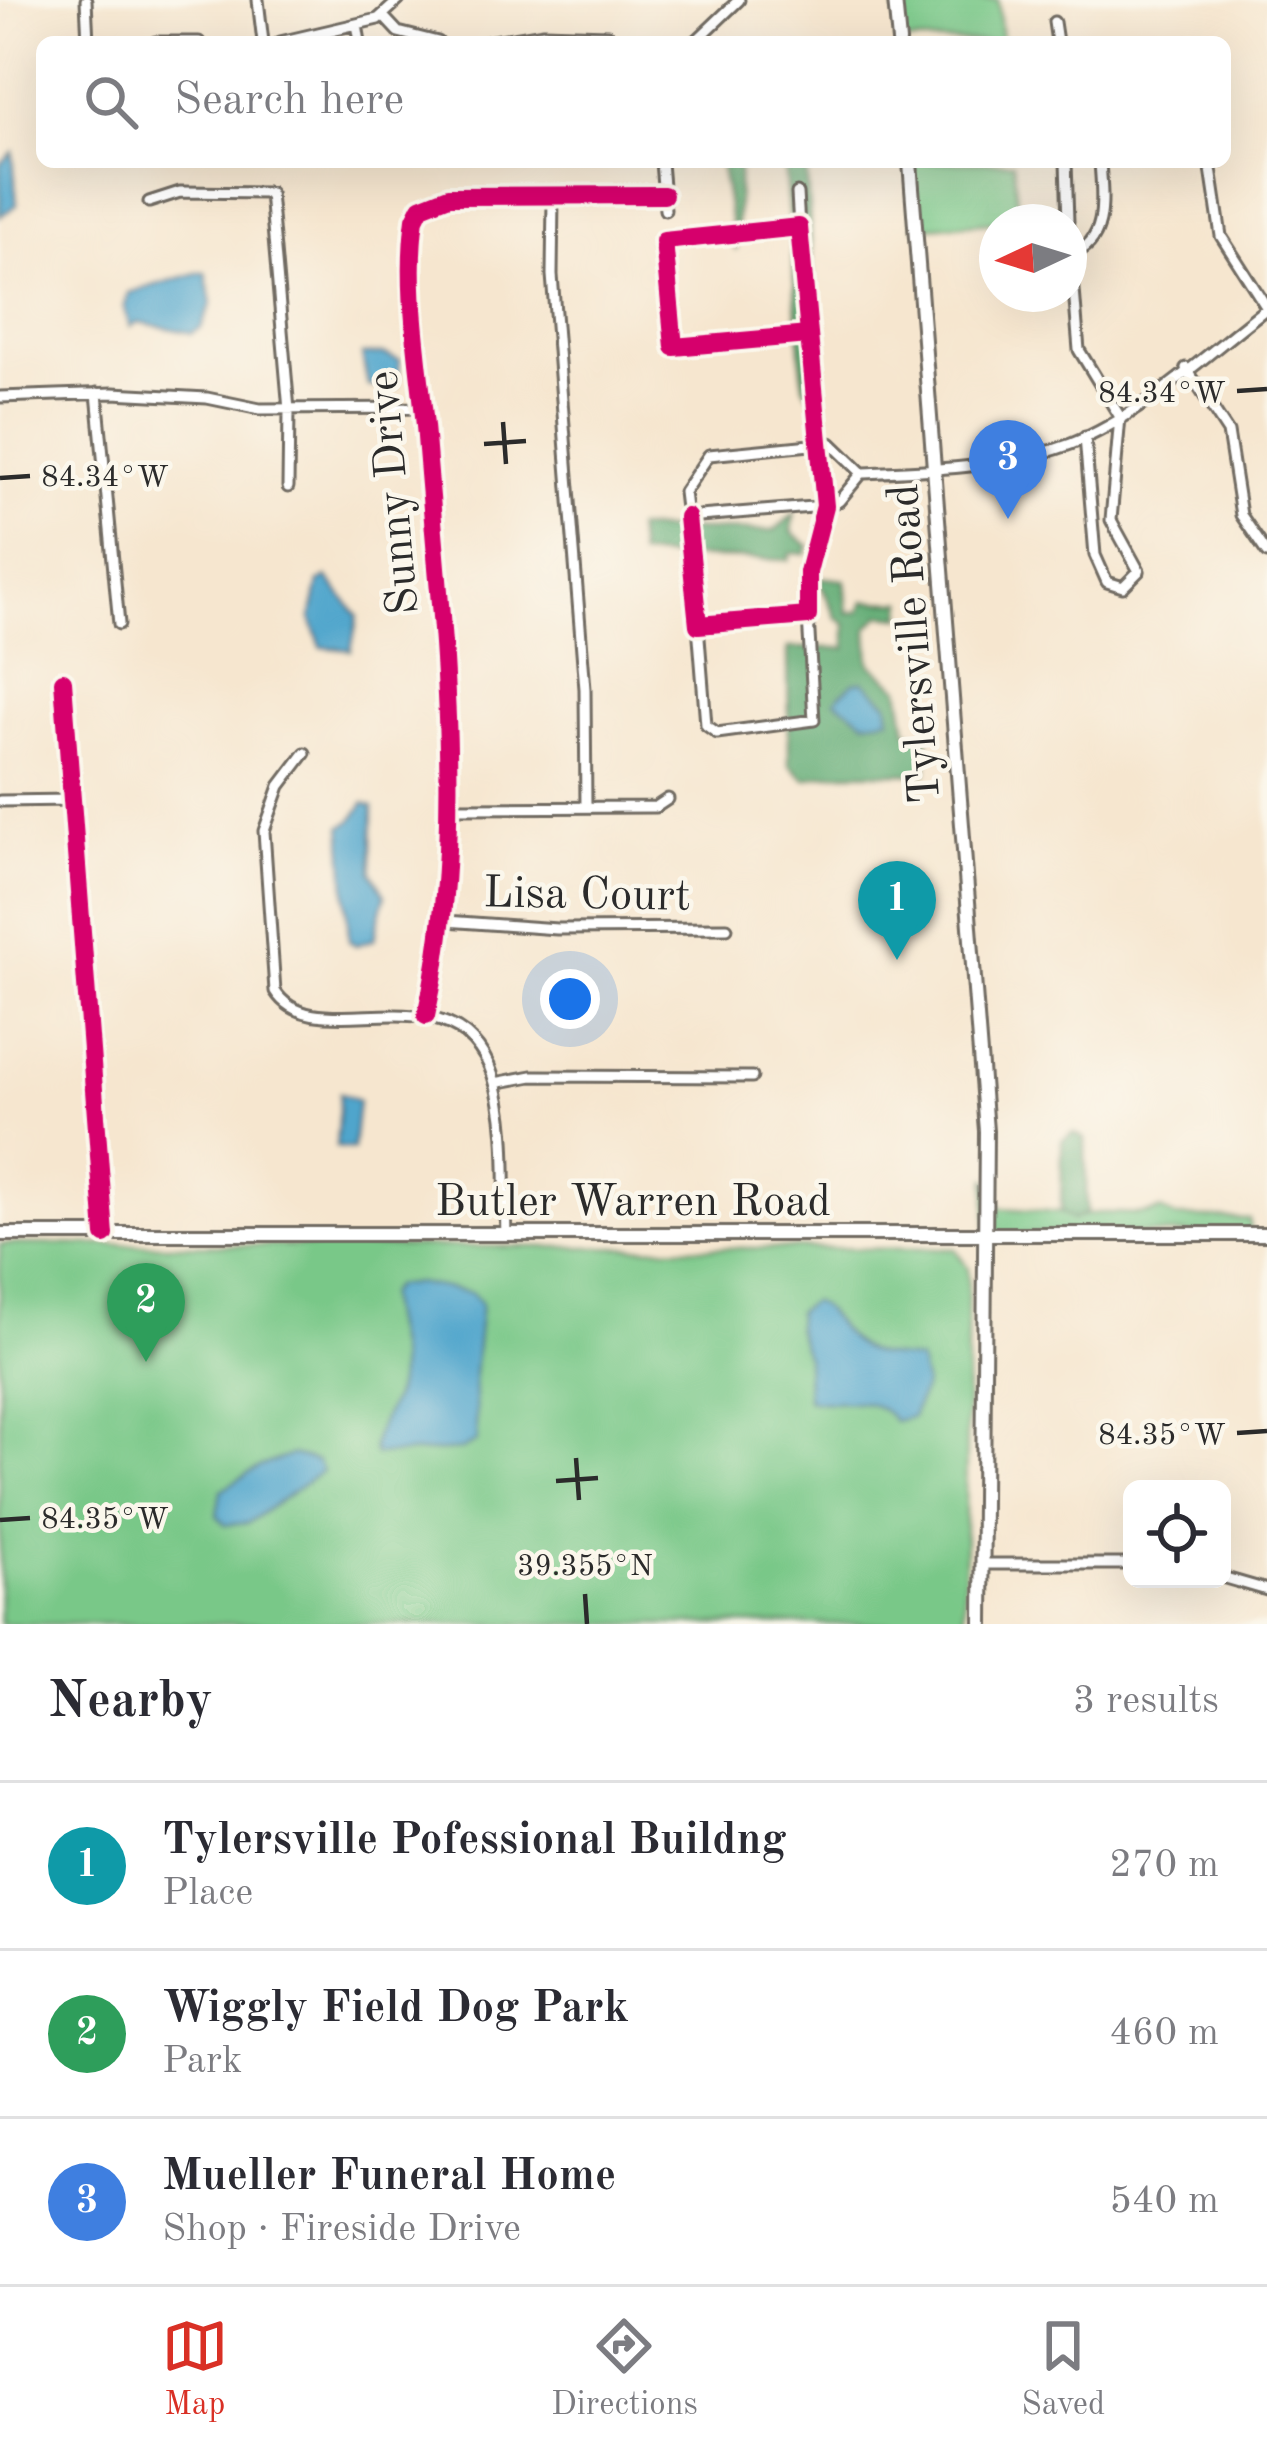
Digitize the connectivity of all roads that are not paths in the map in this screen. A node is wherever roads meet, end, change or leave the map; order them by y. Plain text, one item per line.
1 (86, 0) edge
2 (258, 0) edge
3 (399, 0) edge
4 (739, 0) edge
5 (895, 0) edge
6 (383, 17) junction
7 (1054, 22) dead end
8 (357, 23) junction
9 (608, 34) dead end
10 (88, 36) edge
11 (262, 36) edge
12 (304, 36) edge
13 (359, 36) edge
14 (414, 36) edge
15 (525, 36) edge
16 (701, 36) edge
17 (898, 36) edge
18 (1056, 36) edge
19 (662, 168) edge
20 (910, 168) edge
21 (1066, 168) edge
22 (1100, 168) edge
23 (1211, 168) edge
24 (797, 193) dead end
25 (664, 195) junction
26 (553, 198) junction
27 (149, 202) dead end
28 (1068, 204) edge
29 (665, 210) dead end
30 (799, 227) junction
31 (1087, 246) edge
32 (1267, 308) edge
33 (1076, 312) edge
34 (808, 335) junction
35 (1186, 368) junction
36 (97, 393) junction
37 (0, 397) edge
38 (423, 408) junction
39 (289, 410) junction
40 (1120, 417) junction
41 (1085, 437) junction
42 (818, 442) junction
43 (935, 466) junction
44 (862, 473) junction
45 (288, 487) dead end
46 (825, 506) junction
47 (686, 517) junction
48 (1267, 553) edge
49 (808, 616) junction
50 (119, 623) dead end
51 (698, 625) junction
52 (63, 681) dead end
53 (305, 753) dead end
54 (668, 799) dead end
55 (73, 800) junction
56 (0, 801) edge
57 (586, 807) junction
58 (447, 808) junction
59 (446, 920) junction
60 (727, 928) dead end
61 (426, 1016) junction
62 (752, 1077) dead end
63 (495, 1084) junction
64 (0, 1234) edge
65 (987, 1234) junction
66 (1267, 1234) edge
67 (106, 1235) junction
68 (506, 1235) junction
69 (983, 1564) junction
70 (1123, 1564) edge
71 (1231, 1580) edge
72 (1267, 1590) edge
73 (982, 1624) edge

1 - 10 street
2 - 11 street
3 - 6 street
4 - 16 street
5 - 17 main road
6 - 8 street
6 - 14 street
7 - 18 street
8 - 12 street
8 - 13 street
9 - 15 street
19 - 25 street
20 - 43 main road, Tylersville Road
21 - 28 street
22 - 31 street
23 - 32 street
24 - 30 street
25 - 26 street, Sunny Drive
25 - 29 street
26 - 38 street, Sunny Drive
26 - 57 street
27 - 39 street
30 - 34 street
30 - 34 street
32 - 35 street
33 - 40 street
34 - 42 street
35 - 40 street
35 - 48 street
36 - 37 street
36 - 39 street
36 - 50 street
38 - 39 street
38 - 58 street, Sunny Drive
39 - 45 street
40 - 41 street
40 - 41 street
41 - 43 street
42 - 44 street
42 - 46 street
42 - 47 street
43 - 44 street
43 - 65 main road, Tylersville Road
44 - 46 street
46 - 47 street
46 - 49 street
47 - 51 street
49 - 51 street
49 - 51 street
52 - 55 street
53 - 61 street
54 - 57 street
55 - 56 street
55 - 67 street
57 - 58 street
58 - 59 street, Sunny Drive
59 - 60 street, Lisa Court
59 - 61 street, Sunny Drive
61 - 63 street
62 - 63 street
63 - 68 street
64 - 67 main road, Butler Warren Road
65 - 66 main road, Butler Warren Road
65 - 68 main road, Butler Warren Road
65 - 69 main road, Tylersville Road
67 - 68 main road, Butler Warren Road
69 - 70 street
69 - 73 main road, Tylersville Road
71 - 72 street

